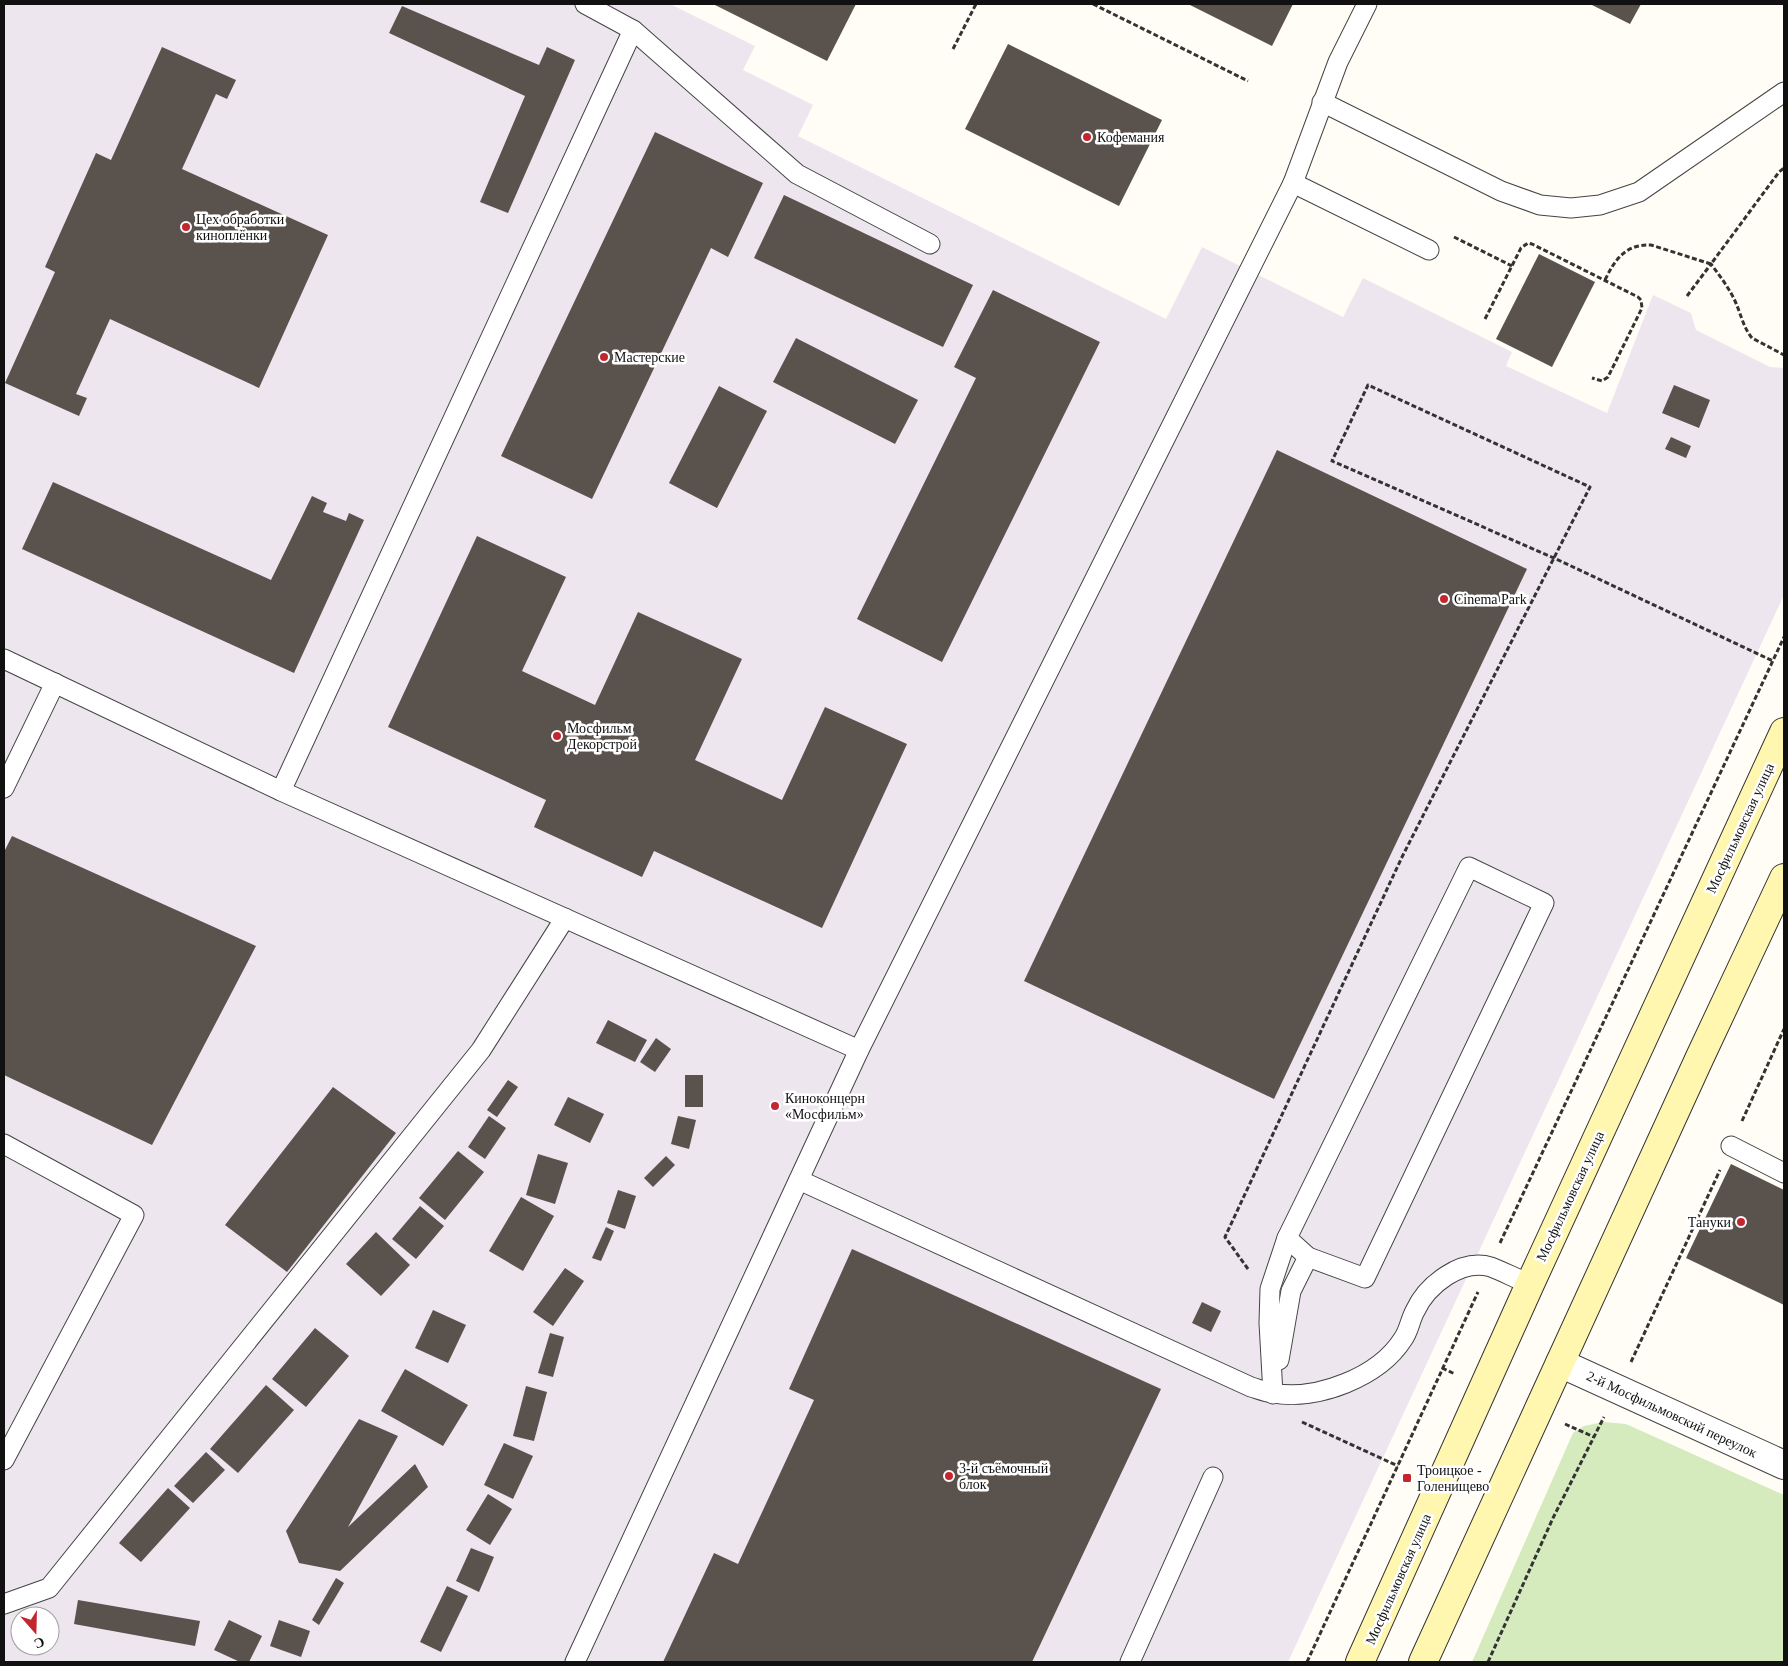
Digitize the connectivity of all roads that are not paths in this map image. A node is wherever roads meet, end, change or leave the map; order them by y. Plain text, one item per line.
1 (585, 4) edge
2 (1367, 4) edge
3 (633, 30) junction
4 (1784, 92) edge
5 (1322, 102) junction
6 (1293, 183) junction
7 (930, 244) dead end
8 (1429, 250) road end
9 (4, 659) edge
10 (55, 683) junction
11 (1784, 732) edge
12 (4, 788) edge
13 (281, 791) junction
14 (1784, 878) edge
15 (565, 918) junction
16 (859, 1050) junction
17 (4, 1144) edge
18 (1731, 1146) road end
19 (1784, 1173) edge
20 (799, 1180) junction
21 (1287, 1238) junction
22 (1308, 1257) junction
23 (1530, 1284) junction
24 (1560, 1363) junction
25 (1274, 1394) junction
26 (4, 1460) edge
27 (1784, 1465) edge
28 (1213, 1477) dead end
29 (4, 1604) edge
30 (575, 1662) edge
31 (1130, 1662) edge
32 (1360, 1662) edge
33 (1423, 1662) edge

1 - 3 lane
2 - 5 lane
3 - 7 lane
3 - 13 lane
4 - 5 lane
5 - 6 lane
6 - 8 lane
6 - 16 lane
9 - 10 lane
10 - 12 lane
10 - 13 lane
11 - 23 main road, Мосфильмовская улица
13 - 15 lane
14 - 24 main road
15 - 16 lane
15 - 29 lane
16 - 20 lane
17 - 26 lane
18 - 19 lane
20 - 25 lane
20 - 30 lane
21 - 22 lane
21 - 22 lane
21 - 25 lane
22 - 25 lane
23 - 25 lane
23 - 32 main road, Мосфильмовская улица
24 - 27 street, 2-й Мосфильмовский переулок
24 - 33 main road
28 - 31 lane

